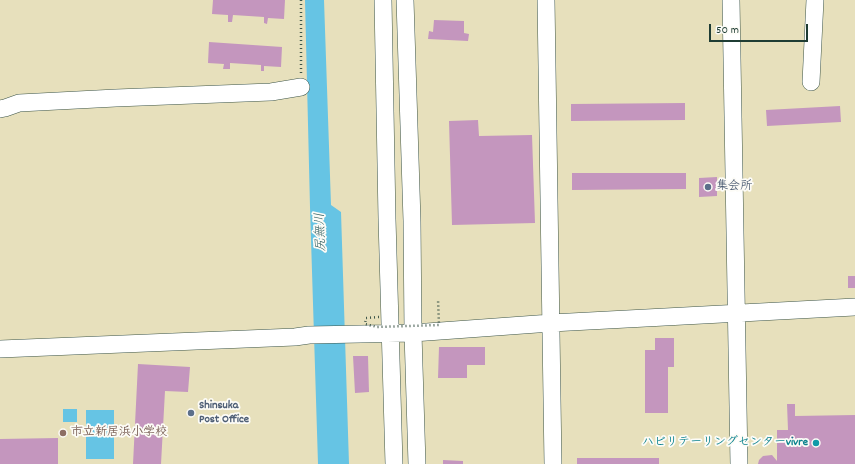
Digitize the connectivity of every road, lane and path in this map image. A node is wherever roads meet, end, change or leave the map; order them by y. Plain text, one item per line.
1 (301, 0) edge
2 (383, 0) edge
3 (405, 0) edge
4 (546, 0) edge
5 (731, 0) edge
6 (815, 0) edge
7 (811, 82) dead end
8 (301, 87) joint
9 (0, 109) edge
10 (387, 219) junction
11 (412, 221) junction
12 (438, 299) dead end
13 (855, 307) edge
14 (736, 314) junction
15 (379, 317) dead end
16 (551, 323) junction
17 (413, 333) junction
18 (390, 334) junction
19 (0, 349) edge
20 (394, 464) edge
21 (417, 464) edge
22 (554, 464) edge
23 (739, 464) edge

1 - 8 path
2 - 10 street
3 - 11 street
4 - 16 street
5 - 14 street
6 - 7 street
8 - 9 street
10 - 11 street
10 - 18 street
11 - 17 street
12 - 15 path, bridge
13 - 14 street
14 - 16 street
14 - 23 street
16 - 17 street
16 - 22 street
17 - 18 street
17 - 21 street
18 - 19 street
18 - 20 street

